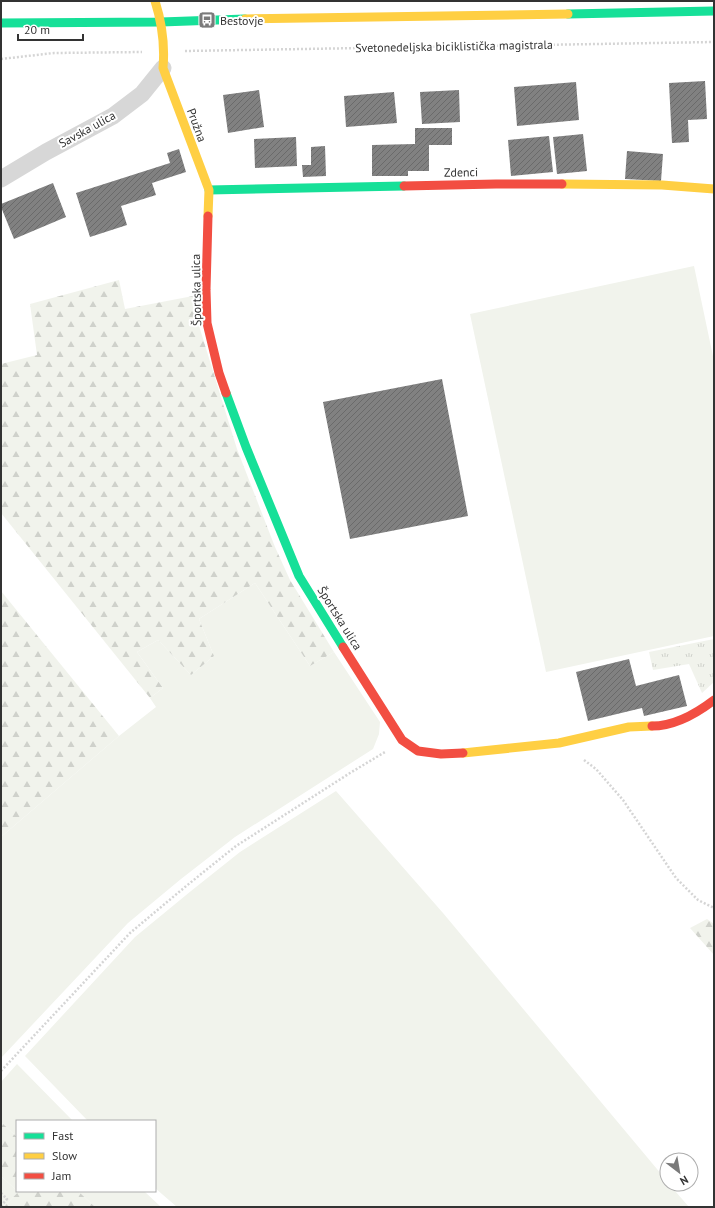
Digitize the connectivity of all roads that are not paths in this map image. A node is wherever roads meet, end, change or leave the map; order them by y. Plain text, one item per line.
1 (155, 1) edge
2 (714, 11) edge
3 (161, 22) junction
4 (1, 23) edge
5 (164, 68) junction
6 (1, 179) edge
7 (714, 189) edge
8 (209, 190) junction
9 (714, 700) edge

1 - 3 street
2 - 3 street
3 - 4 street
3 - 5 street
5 - 6 street, Savska ulica
5 - 8 street, Pružna
7 - 8 street, Zdenci
8 - 9 street, Športska ulica

